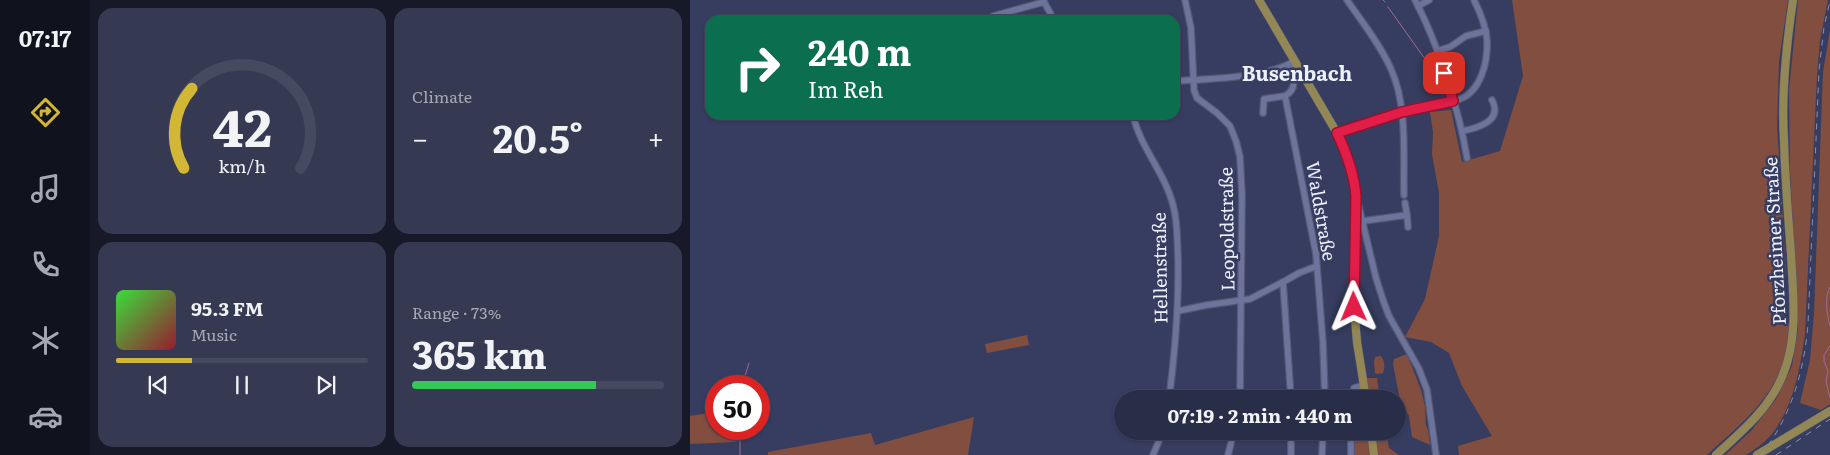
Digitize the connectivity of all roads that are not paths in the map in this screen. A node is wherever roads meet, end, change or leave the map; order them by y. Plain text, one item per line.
1 (1185, 0) edge
2 (1259, 0) edge
3 (1348, 0) edge
4 (1415, 0) edge
5 (1474, 0) edge
6 (1793, 0) edge
7 (1044, 1) edge
8 (1423, 3) edge
9 (996, 15) edge
10 (1051, 15) edge
11 (1486, 31) junction
12 (1437, 52) junction
13 (1292, 63) junction
14 (1193, 80) junction
15 (1180, 81) edge
16 (1285, 96) junction
17 (1492, 100) dead end
18 (1453, 101) junction
19 (1402, 112) junction
20 (1263, 113) dead end
21 (1135, 120) edge
22 (1462, 131) junction
23 (1337, 133) junction
24 (1466, 158) dead end
25 (1404, 195) dead end
26 (1356, 196) junction
27 (1405, 203) dead end
28 (1407, 215) junction
29 (1363, 221) junction
30 (1408, 227) dead end
31 (1317, 266) junction
32 (1283, 282) junction
33 (1242, 300) junction
34 (1178, 311) junction
35 (1364, 385) junction
36 (1170, 390) edge
37 (1240, 390) edge
38 (1290, 390) edge
39 (1325, 390) edge
40 (1353, 390) edge
41 (1365, 390) edge
42 (1830, 410) edge
43 (1159, 440) edge
44 (1232, 440) edge
45 (1291, 440) edge
46 (1323, 440) edge
47 (1351, 440) edge
48 (1372, 440) edge
49 (1153, 455) edge
50 (1228, 455) edge
51 (1291, 455) edge
52 (1322, 455) edge
53 (1351, 455) edge
54 (1374, 455) edge
55 (1436, 455) edge
56 (1716, 455) edge
57 (1757, 455) edge

1 - 14 street
2 - 13 main road
3 - 19 street
4 - 8 street
5 - 11 street
6 - 56 main road, Pforzheimer Straße
7 - 9 street
7 - 10 street
8 - 12 street
11 - 12 street
11 - 18 street
12 - 18 street
13 - 14 street
13 - 16 street
13 - 23 main road
14 - 15 street
14 - 33 street, Leopoldstraße
16 - 20 street
16 - 31 street, Waldstraße
17 - 22 street
18 - 19 street
18 - 22 street
19 - 23 street
19 - 25 street
21 - 34 street, Hellenstraße
22 - 24 street
23 - 26 main road
26 - 29 street
26 - 35 main road
27 - 28 street
28 - 29 street
28 - 30 street
29 - 55 street
31 - 32 street
31 - 39 street, Waldstraße
32 - 33 street
32 - 38 street
33 - 34 street
33 - 37 street, Leopoldstraße
34 - 36 street, Hellenstraße
35 - 40 street
35 - 41 main road
42 - 57 main road
43 - 49 street
44 - 50 street
45 - 51 street
46 - 52 street
47 - 53 street
48 - 54 main road

